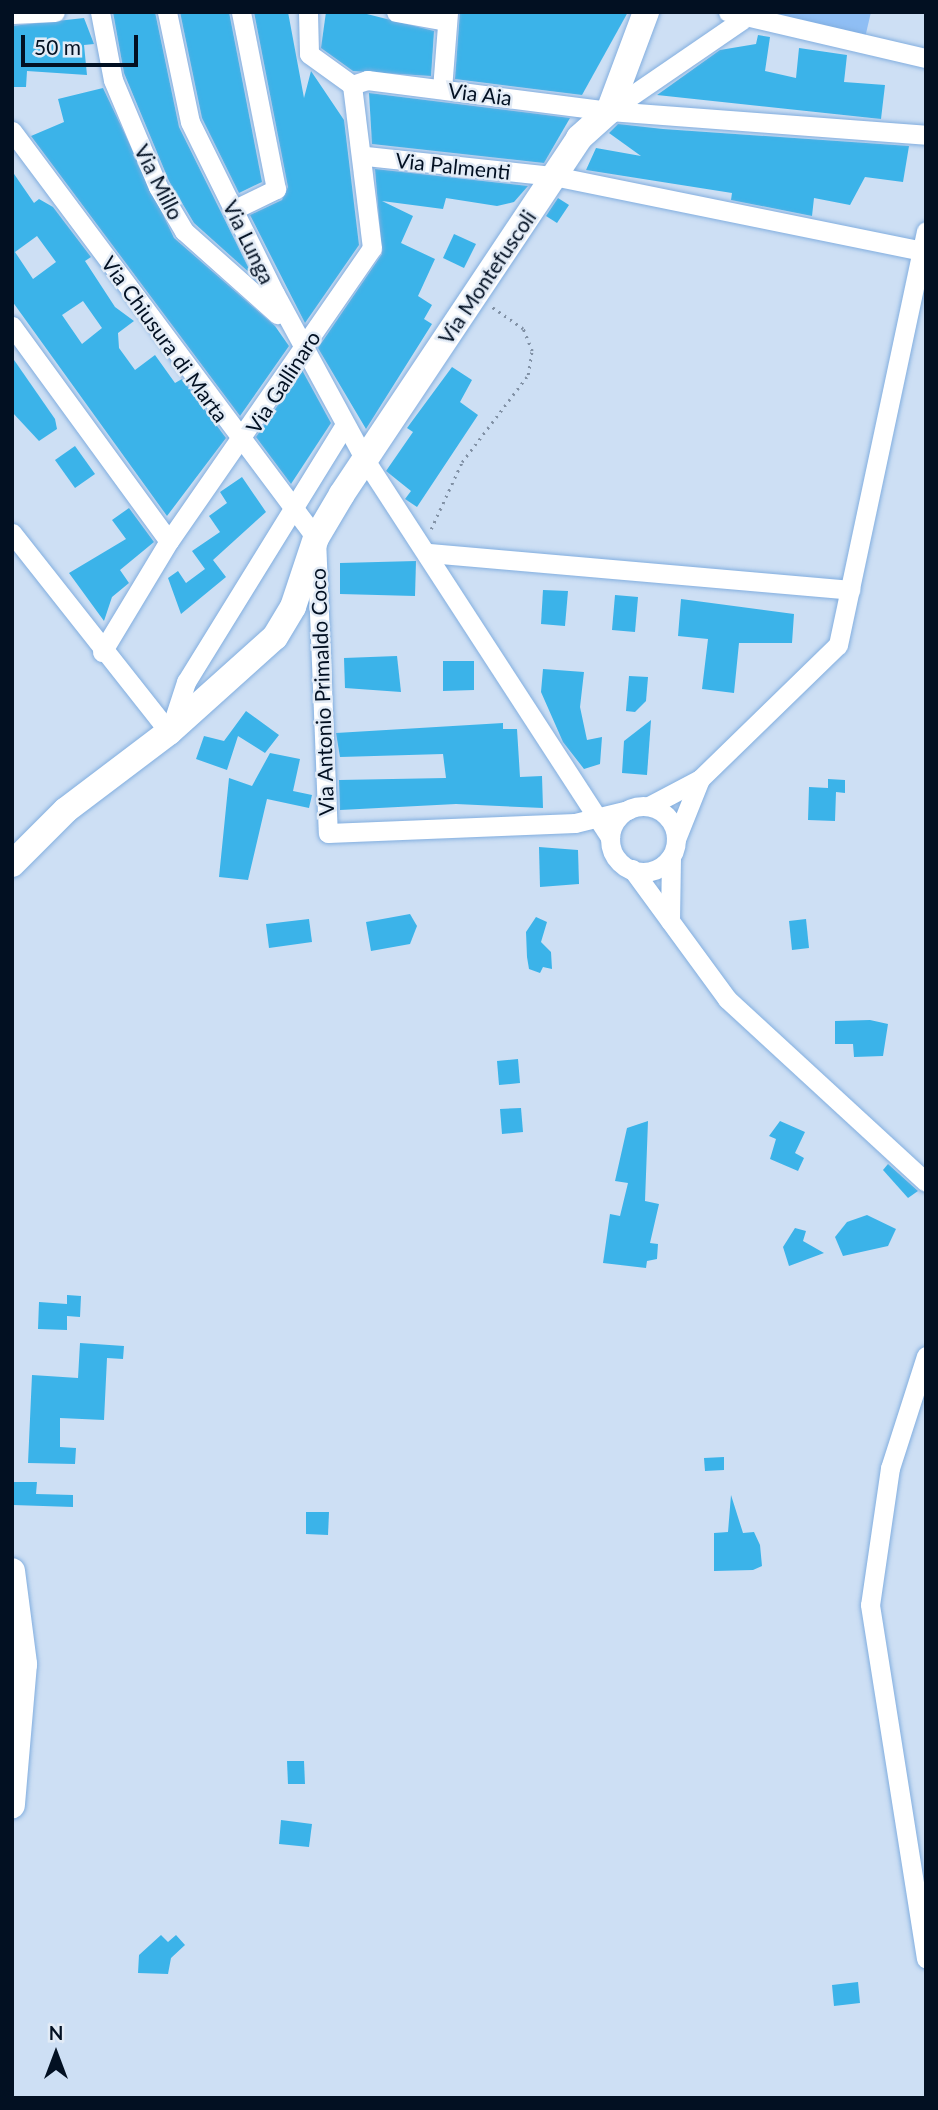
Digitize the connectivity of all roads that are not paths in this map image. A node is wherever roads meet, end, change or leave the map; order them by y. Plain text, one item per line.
1 (55, 12) edge
2 (100, 12) edge
3 (167, 12) edge
4 (241, 12) edge
5 (308, 12) edge
6 (396, 12) edge
7 (646, 12) edge
8 (12, 14) edge
9 (735, 16) edge
10 (448, 17) edge
11 (926, 58) edge
12 (352, 85) junction
13 (442, 89) junction
14 (609, 111) junction
15 (926, 135) edge
16 (14, 136) edge
17 (366, 156) junction
18 (547, 175) junction
19 (233, 210) junction
20 (924, 241) edge
21 (12, 326) edge
22 (305, 346) junction
23 (345, 425) junction
24 (242, 444) junction
25 (365, 460) junction
26 (294, 508) junction
27 (12, 533) edge
28 (316, 538) junction
29 (169, 541) junction
30 (430, 553) junction
31 (850, 590) junction
32 (102, 652) junction
33 (169, 732) junction
34 (700, 779) junction
35 (649, 806) junction
36 (628, 810) junction
37 (591, 814) junction
38 (610, 837) junction
39 (673, 848) junction
40 (12, 864) edge
41 (632, 869) junction
42 (670, 921) junction
43 (926, 1182) edge
44 (926, 1356) edge
45 (12, 1571) edge
46 (12, 1805) edge
47 (926, 1959) edge

1 - 8 street
2 - 22 street, Via Millo
3 - 19 street, Via Lunga
4 - 19 street
5 - 12 street
6 - 10 street
7 - 14 main road, Via Montefuscoli
9 - 11 street
9 - 14 street
10 - 13 street
12 - 13 street, Via Aia
12 - 17 street, Via Gallinaro
13 - 14 street, Via Aia
14 - 15 street, Via Aia
14 - 18 main road, Via Montefuscoli
16 - 24 street, Via Chiusura di Marta
17 - 18 street, Via Palmenti
17 - 22 street, Via Gallinaro
18 - 20 street, Via Palmenti
18 - 25 main road, Via Montefuscoli
19 - 22 street, Via Lunga
20 - 31 street
21 - 29 street
22 - 23 street, Via Lunga
22 - 24 street, Via Gallinaro
23 - 25 street, Via Lunga
23 - 26 street
24 - 26 street, Via Chiusura di Marta
24 - 29 street, Via Gallinaro
25 - 28 main road, Via Montefuscoli
25 - 30 street, Via Lunga
26 - 28 street, Via Chiusura di Marta
26 - 33 street
27 - 32 street
28 - 33 main road, Via Montefuscoli
28 - 37 street, Via Antonio Primaldo Coco
29 - 32 street, Via Gallinaro
30 - 31 street
30 - 37 street, Via Lunga
31 - 34 street
32 - 33 street
33 - 40 main road, Via Montefuscoli
34 - 35 street
34 - 39 street
35 - 36 street
35 - 39 street
36 - 37 street
36 - 38 street
37 - 38 street, Via Lunga
38 - 41 street
39 - 41 street
39 - 42 street
41 - 42 street
42 - 43 street
44 - 47 street
45 - 46 main road

